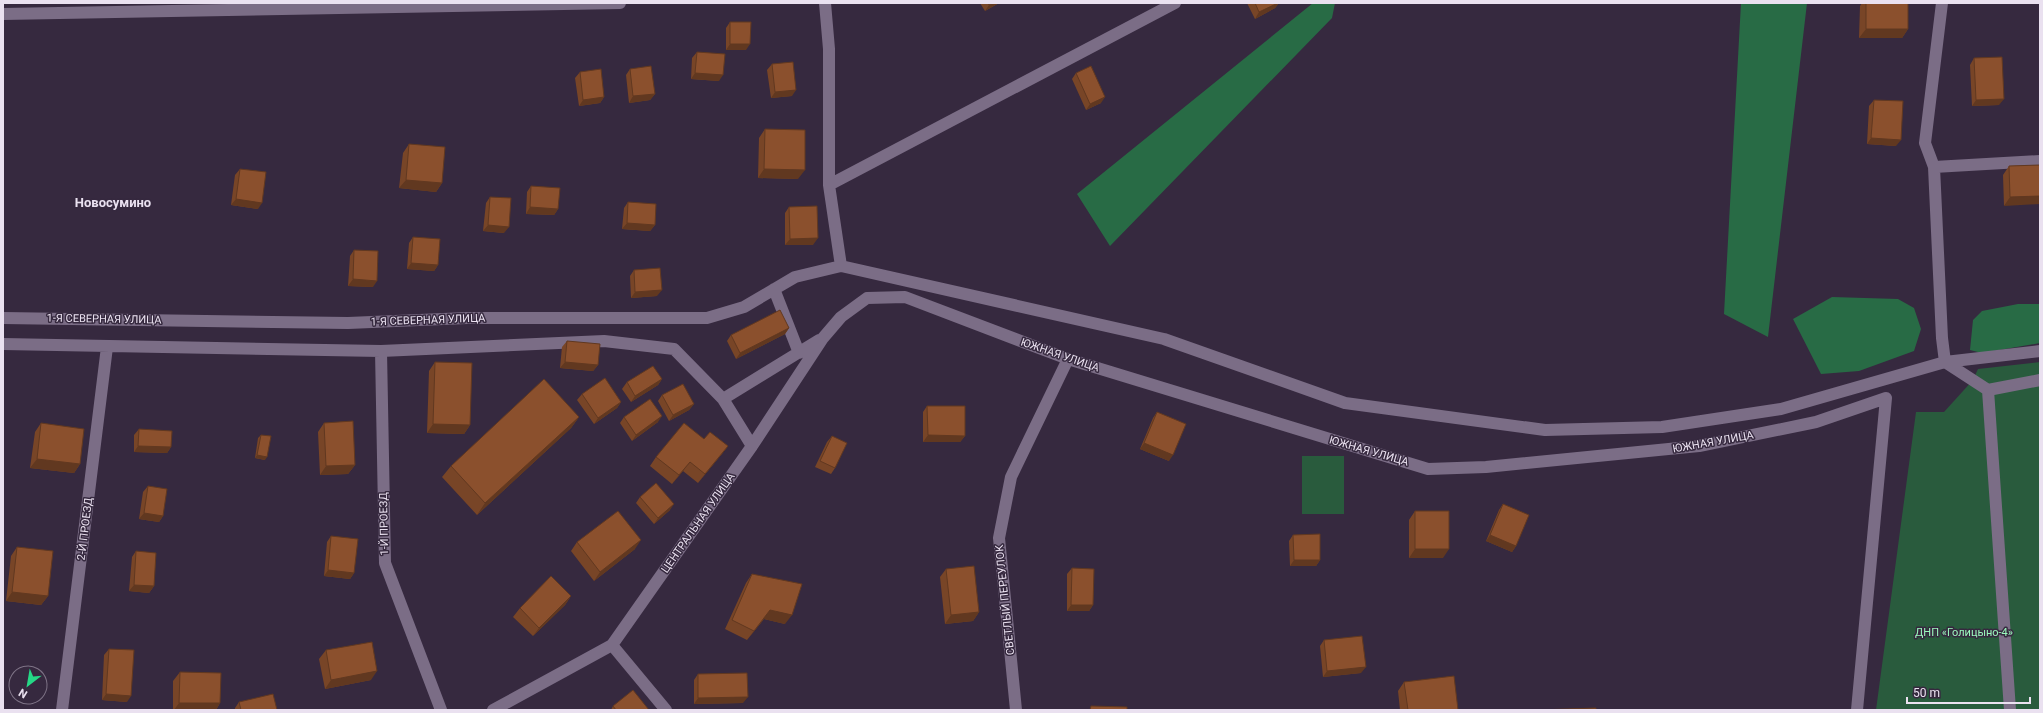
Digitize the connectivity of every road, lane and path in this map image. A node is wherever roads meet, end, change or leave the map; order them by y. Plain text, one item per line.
1 (620, 3) edge
2 (825, 3) edge
3 (1175, 3) edge
4 (1942, 3) edge
5 (3, 14) edge
6 (2040, 161) edge
7 (1934, 167) junction
8 (830, 185) junction
9 (841, 266) junction
10 (774, 289) junction
11 (867, 298) joint
12 (3, 318) edge
13 (823, 338) junction
14 (3, 344) edge
15 (108, 347) junction
16 (381, 351) junction
17 (2040, 351) edge
18 (799, 353) junction
19 (1068, 359) junction
20 (1945, 362) junction
21 (2040, 380) edge
22 (1988, 390) junction
23 (723, 399) junction
24 (752, 446) junction
25 (612, 645) junction
26 (62, 710) edge
27 (441, 710) edge
28 (493, 710) edge
29 (666, 710) edge
30 (1016, 710) edge
31 (1857, 710) edge
32 (2010, 710) edge

1 - 5 street
2 - 8 street
3 - 8 street
4 - 7 street
6 - 7 street
7 - 20 street
8 - 9 street
9 - 10 street, 1-Я СЕВЕРНАЯ УЛИЦА
9 - 20 street
10 - 12 street, 1-Я СЕВЕРНАЯ УЛИЦА
10 - 18 street
11 - 13 street, ЦЕНТРАЛЬНАЯ УЛИЦА
11 - 19 street, ЮЖНАЯ УЛИЦА
13 - 18 street
13 - 24 street, ЦЕНТРАЛЬНАЯ УЛИЦА
14 - 15 street
15 - 16 street
15 - 26 street, 2-Й ПРОЕЗД
16 - 23 street
16 - 27 street, 1-Й ПРОЕЗД
17 - 20 street
18 - 23 street
19 - 30 street, СВЕТЛЫЙ ПЕРЕУЛОК
19 - 31 street, ЮЖНАЯ УЛИЦА
20 - 22 street
21 - 22 street
22 - 32 street
23 - 24 street
24 - 25 street, ЦЕНТРАЛЬНАЯ УЛИЦА
25 - 28 street, ЦЕНТРАЛЬНАЯ УЛИЦА
25 - 29 street

